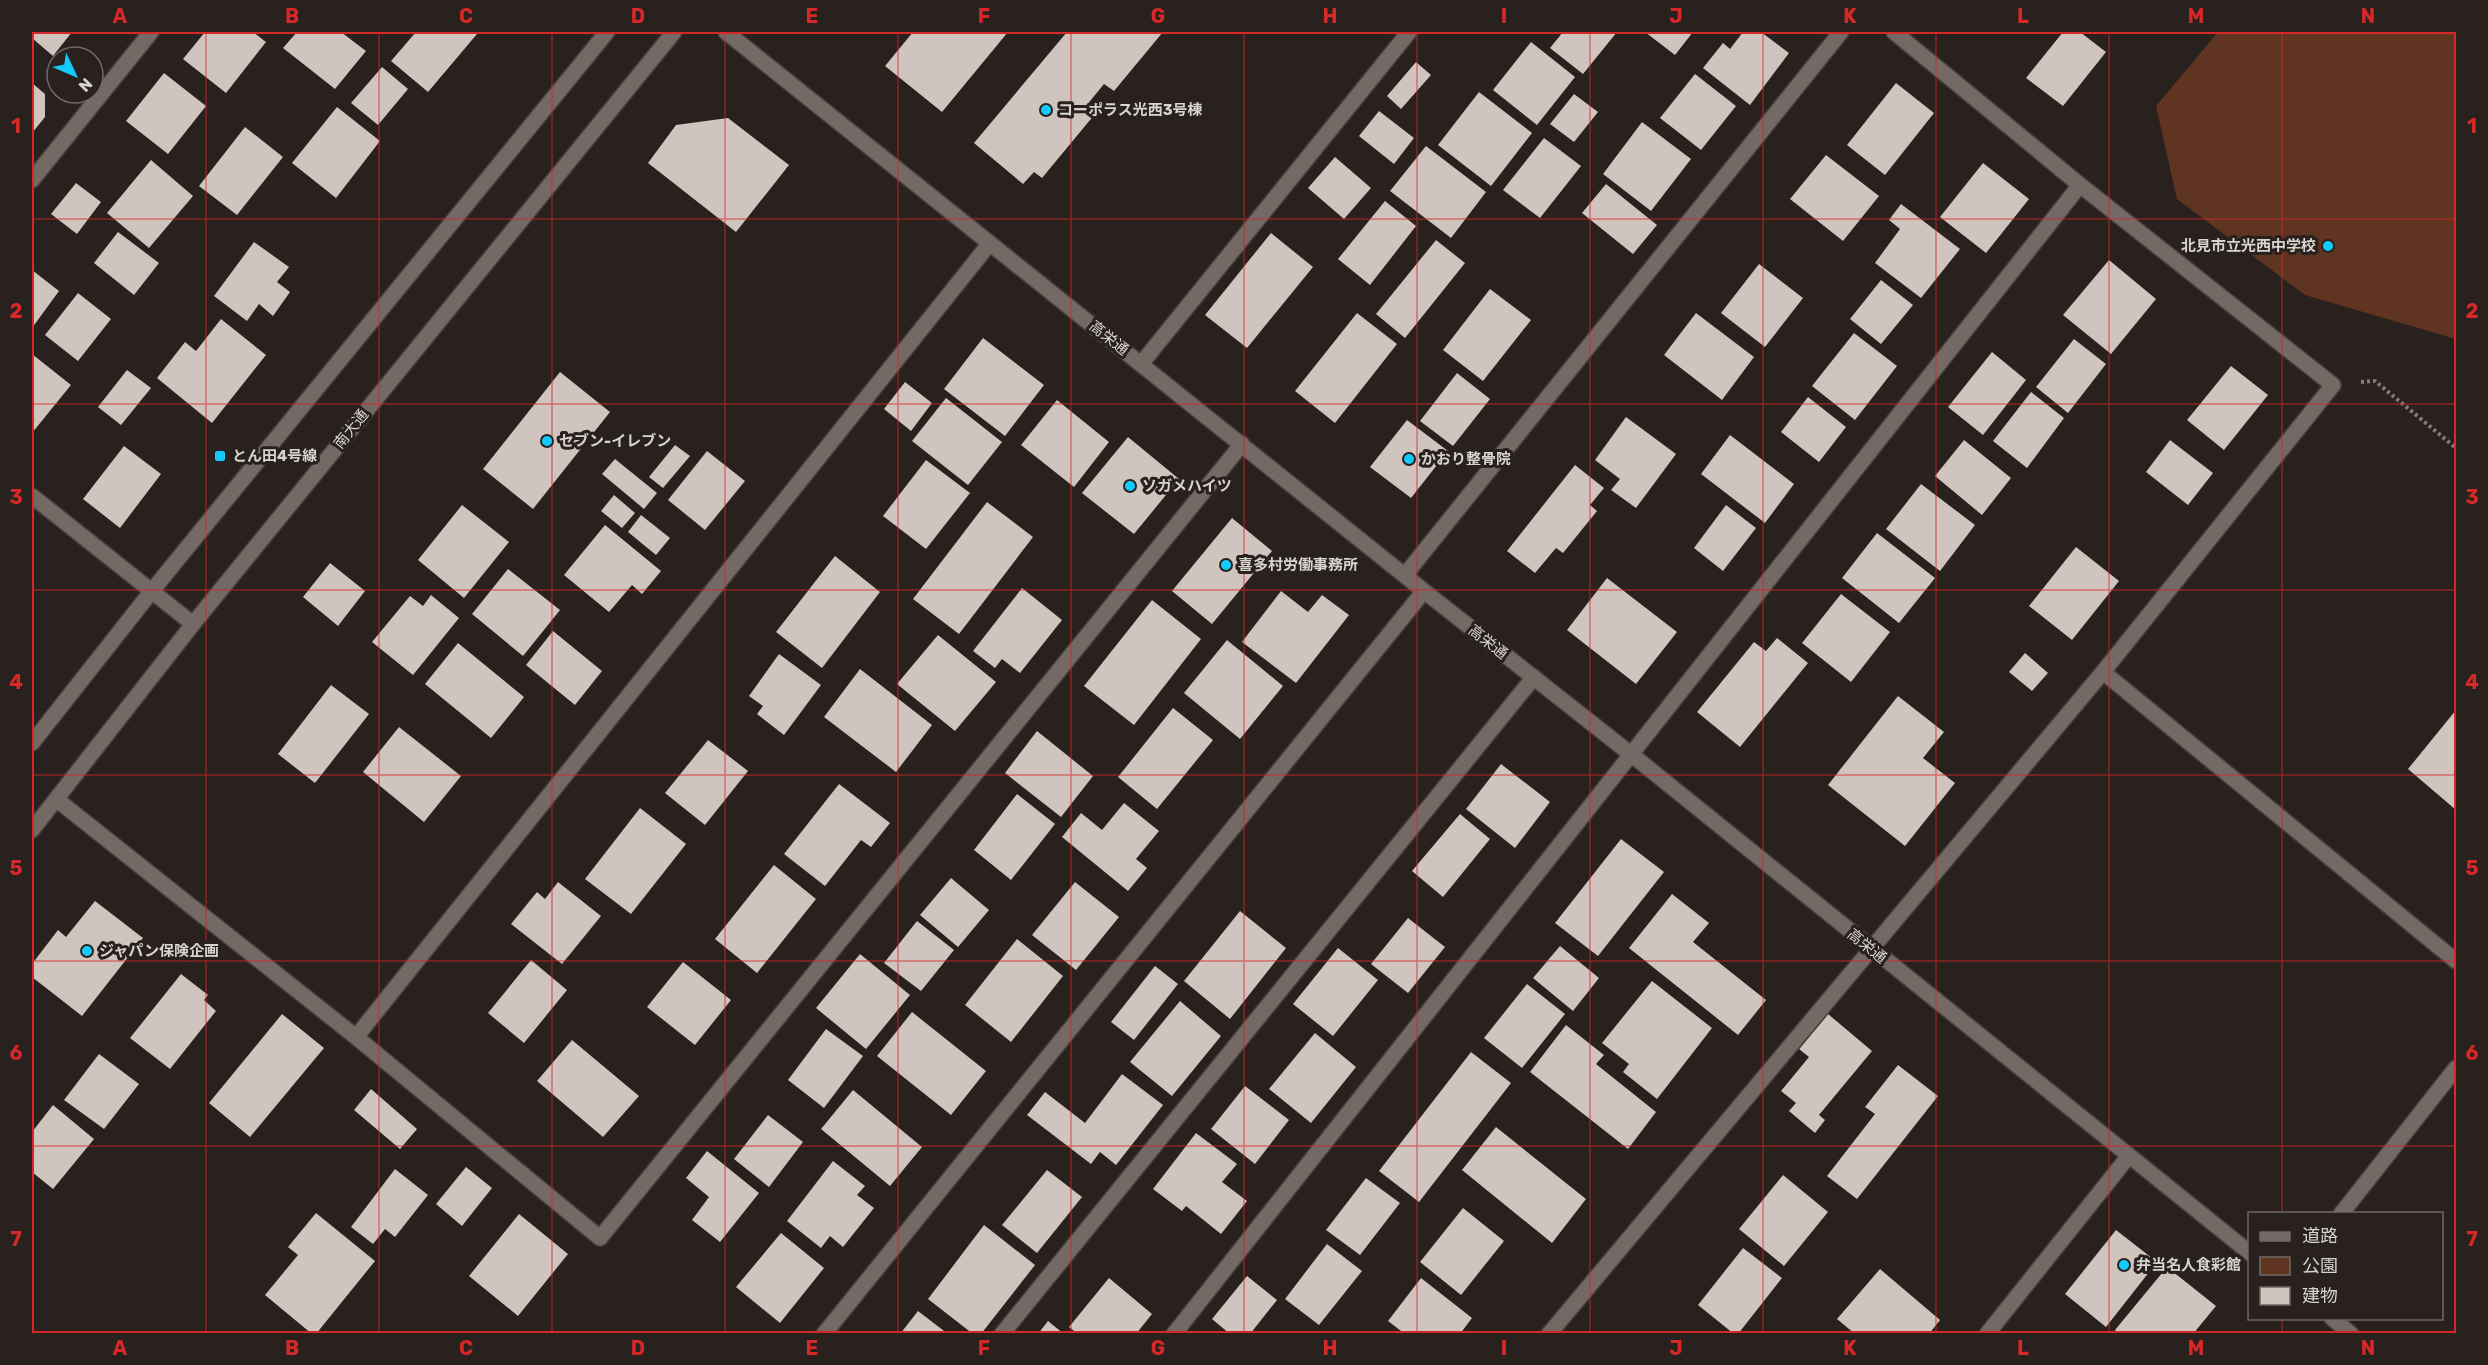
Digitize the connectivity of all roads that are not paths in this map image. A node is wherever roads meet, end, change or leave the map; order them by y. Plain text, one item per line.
1 (152, 32) edge
2 (607, 32) edge
3 (674, 32) edge
4 (726, 32) edge
5 (1408, 32) edge
6 (1841, 32) edge
7 (1894, 32) edge
8 (32, 180) edge
9 (2080, 185) junction
10 (990, 243) junction
11 (1141, 364) junction
12 (1242, 444) junction
13 (32, 496) edge
14 (1405, 575) junction
15 (151, 591) junction
16 (1424, 591) junction
17 (193, 624) junction
18 (2103, 672) junction
19 (1533, 677) junction
20 (32, 743) edge
21 (1632, 755) junction
22 (56, 799) junction
23 (32, 830) edge
24 (1870, 948) junction
25 (2457, 961) edge
26 (356, 1037) junction
27 (2457, 1068) edge
28 (2128, 1157) junction
29 (2343, 1212) edge
30 (2248, 1251) edge
31 (2334, 1320) edge
32 (824, 1334) edge
33 (1002, 1334) edge
34 (1174, 1334) edge
35 (1549, 1334) edge
36 (1987, 1334) edge
37 (2351, 1334) edge

1 - 8 street
2 - 15 street
3 - 17 street, 南大通
4 - 10 street, 高栄通
5 - 11 street
6 - 14 street
7 - 9 street
9 - 18 street
9 - 21 street
10 - 11 street, 高栄通
10 - 26 street
11 - 12 street, 高栄通
12 - 14 street, 高栄通
12 - 26 street
13 - 15 street
14 - 16 street, 高栄通
15 - 17 street
15 - 20 street
16 - 19 street, 高栄通
16 - 32 street
17 - 22 street, 南大通
18 - 24 street
18 - 25 street
19 - 21 street, 高栄通
19 - 33 street
21 - 24 street, 高栄通
21 - 34 street
22 - 23 street, 南大通
22 - 26 street
24 - 28 street, 高栄通
24 - 35 street
27 - 29 street
28 - 30 street, 高栄通
28 - 36 street
31 - 37 street

